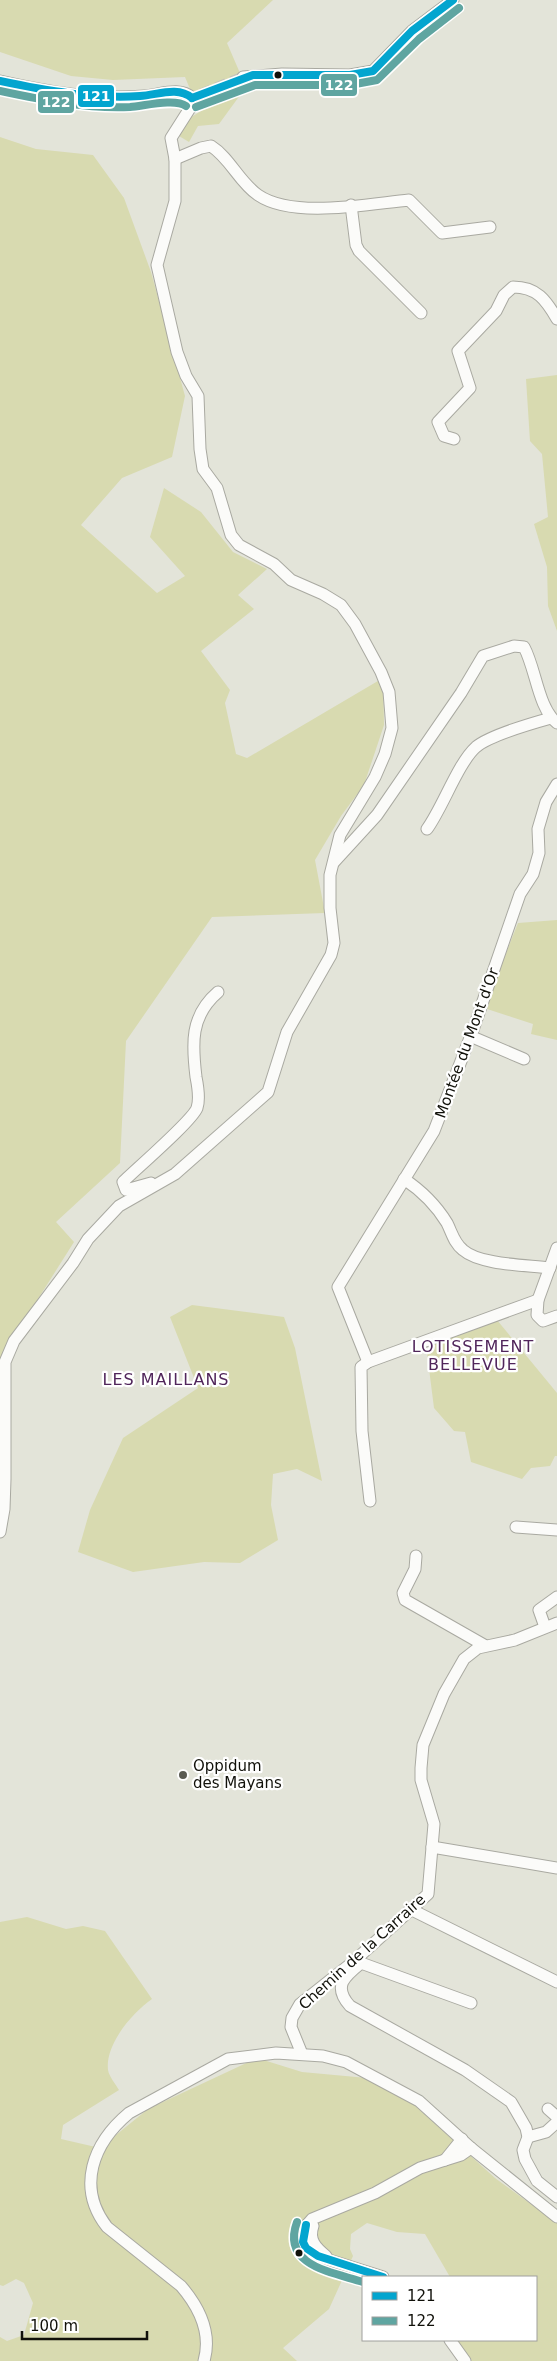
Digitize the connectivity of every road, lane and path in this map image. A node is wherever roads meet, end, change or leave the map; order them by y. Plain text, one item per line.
1 (453, 0) edge
2 (243, 77) tunnel mouth
3 (0, 82) edge
4 (175, 159) junction
5 (352, 205) junction
6 (490, 227) dead end
7 (421, 313) dead end
8 (557, 319) edge
9 (454, 439) dead end
10 (554, 721) edge
11 (557, 784) edge
12 (427, 829) dead end
13 (333, 863) junction
14 (218, 992) dead end
15 (470, 1036) junction
16 (524, 1058) dead end
17 (184, 1166) junction
18 (404, 1179) junction
19 (557, 1248) edge
20 (550, 1268) junction
21 (538, 1300) junction
22 (557, 1316) edge
23 (368, 1362) junction
24 (370, 1501) dead end
25 (516, 1527) dead end
26 (557, 1530) edge
27 (0, 1532) edge
28 (416, 1556) dead end
29 (557, 1597) edge
30 (557, 1623) edge
31 (544, 1627) junction
32 (484, 1645) junction
33 (432, 1847) junction
34 (557, 1868) edge
35 (410, 1909) junction
36 (333, 1977) junction
37 (557, 1982) edge
38 (341, 1989) junction
39 (471, 2003) dead end
40 (302, 2054) junction
41 (557, 2122) edge
42 (528, 2137) junction
43 (462, 2139) junction
44 (471, 2148) junction
45 (445, 2160) junction
46 (557, 2197) edge
47 (557, 2217) edge
48 (380, 2276) edge
49 (451, 2341) edge
50 (204, 2361) edge
51 (465, 2361) edge

1 - 2 street
3 - 4 street
4 - 5 street
4 - 13 street
5 - 6 street
5 - 7 street
8 - 9 street
10 - 12 street
10 - 13 street
11 - 15 street, Montée du Mont d'Or
13 - 17 street
14 - 17 street
15 - 16 street
15 - 18 street, Montée du Mont d'Or
17 - 27 street
18 - 20 street
18 - 23 street, Montée du Mont d'Or
19 - 20 street
20 - 21 street
21 - 22 street
21 - 23 street
23 - 24 street
25 - 26 street
28 - 32 street
29 - 31 street
30 - 31 street, Chemin de la Carraire
31 - 32 street, Chemin de la Carraire
32 - 33 street, Chemin de la Carraire
33 - 34 street
33 - 35 street, Chemin de la Carraire
35 - 36 street, Chemin de la Carraire
35 - 37 street
36 - 38 street
36 - 40 street, Chemin de la Carraire
38 - 39 street
38 - 42 street
40 - 43 street
40 - 50 street
41 - 42 street
42 - 46 street
43 - 44 street
43 - 45 street
44 - 45 street
44 - 47 street
45 - 48 street
49 - 51 street

